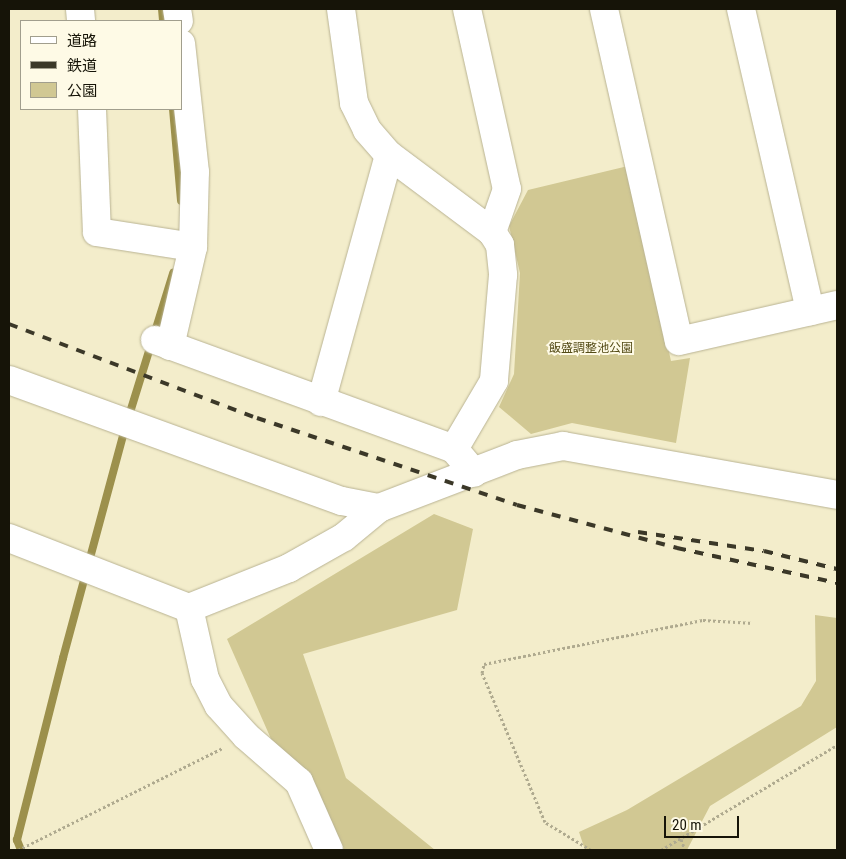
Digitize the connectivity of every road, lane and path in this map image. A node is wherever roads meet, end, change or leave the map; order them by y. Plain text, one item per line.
1 (341, 9) edge
2 (467, 9) edge
3 (604, 9) edge
4 (741, 9) edge
5 (182, 53) edge
6 (92, 110) edge
7 (389, 155) junction
8 (492, 232) junction
9 (193, 247) junction
10 (837, 305) edge
11 (810, 311) junction
12 (9, 380) edge
13 (321, 402) junction
14 (454, 449) junction
15 (474, 473) junction
16 (837, 495) edge
17 (379, 508) junction
18 (9, 538) edge
19 (189, 608) junction
20 (752, 623) dead end
21 (246, 736) junction
22 (837, 745) edge
23 (682, 838) junction
24 (18, 850) edge
25 (329, 850) edge
26 (591, 850) edge
27 (661, 850) edge
28 (685, 850) edge

1 - 7 street
2 - 8 street
3 - 11 street
4 - 11 street
5 - 9 street
6 - 9 street
7 - 8 street
7 - 13 street
8 - 14 street
9 - 13 street
10 - 11 street
12 - 17 street
13 - 14 street
14 - 15 street
15 - 16 street
15 - 17 street
17 - 19 street
18 - 19 street
19 - 21 street
20 - 26 path
21 - 24 path
21 - 25 street
22 - 23 path
23 - 27 path
23 - 28 path

